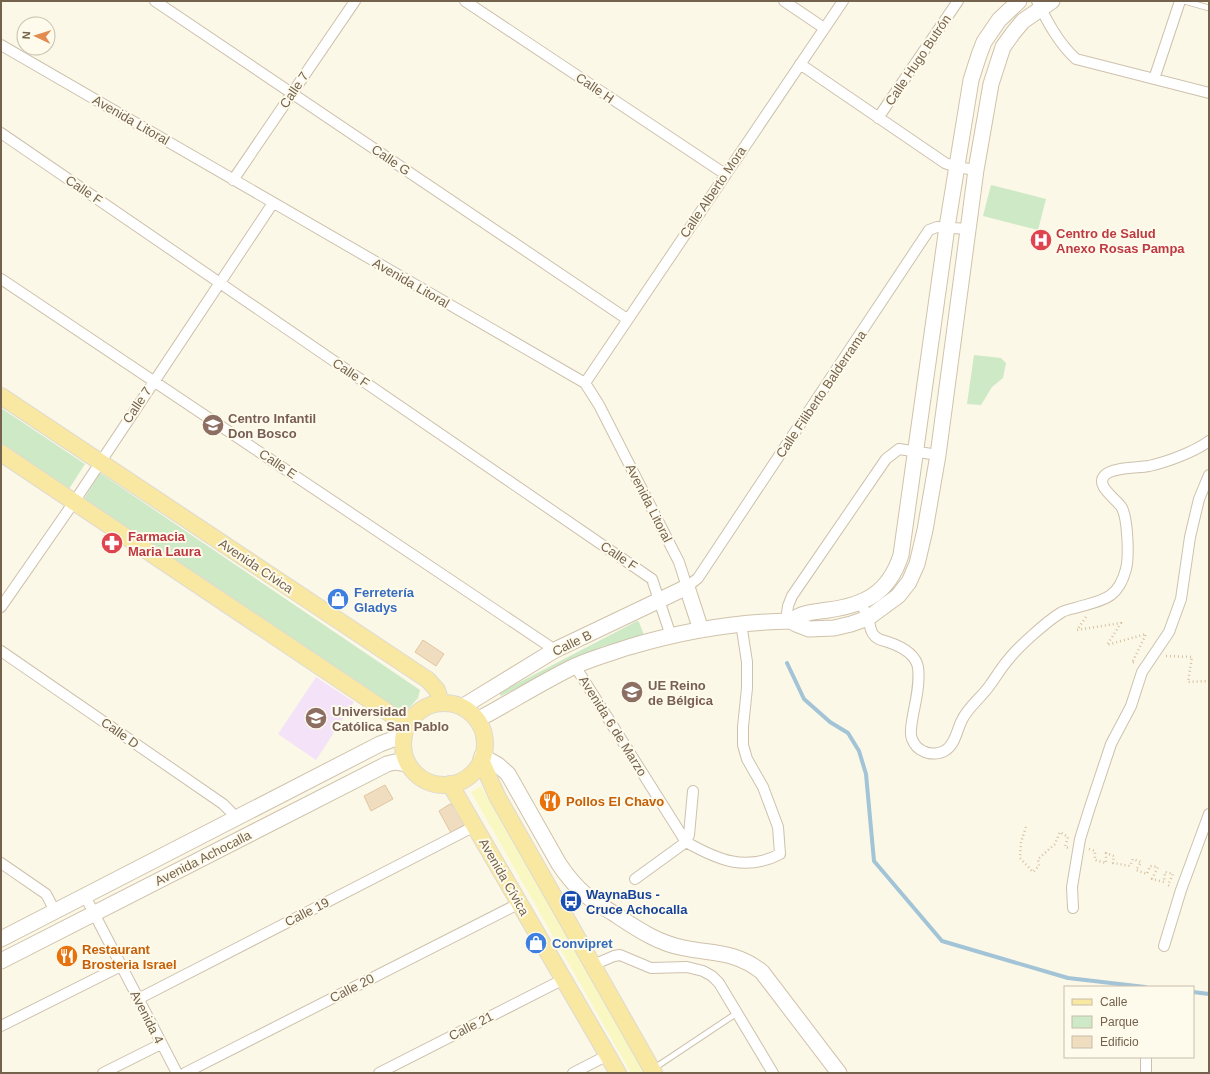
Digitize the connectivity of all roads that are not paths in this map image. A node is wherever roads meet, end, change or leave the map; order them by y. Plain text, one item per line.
1 (155, 1) edge
2 (355, 1) edge
3 (464, 1) edge
4 (784, 1) edge
5 (843, 1) edge
6 (958, 1) edge
7 (1019, 1) edge
8 (1180, 1) edge
9 (1184, 1) edge
10 (1043, 4) edge
11 (1209, 8) edge
12 (824, 28) junction
13 (1, 45) edge
14 (800, 64) junction
15 (1154, 79) junction
16 (292, 93) junction
17 (1209, 93) edge
18 (878, 118) junction
19 (1, 133) edge
20 (956, 167) junction
21 (976, 170) junction
22 (725, 174) junction
23 (233, 180) junction
24 (273, 203) junction
25 (947, 227) junction
26 (968, 229) junction
27 (1, 278) edge
28 (220, 283) junction
29 (627, 319) junction
30 (154, 381) junction
31 (585, 383) junction
32 (1, 396) edge
33 (1209, 441) edge
34 (915, 452) junction
35 (1, 453) edge
36 (938, 455) junction
37 (100, 463) junction
38 (1209, 475) edge
39 (74, 502) junction
40 (687, 587) junction
41 (660, 601) junction
42 (861, 602) junction
43 (1, 607) edge
44 (868, 618) junction
45 (788, 621) junction
46 (742, 623) junction
47 (701, 630) junction
48 (671, 636) junction
49 (555, 650) junction
50 (1, 651) edge
51 (575, 666) junction
52 (442, 703) junction
53 (462, 707) junction
54 (477, 720) junction
55 (405, 730) junction
56 (482, 758) junction
57 (408, 764) junction
58 (450, 784) junction
59 (693, 792) dead end
60 (1209, 814) edge
61 (234, 819) junction
62 (475, 826) junction
63 (1201, 836) junction
64 (686, 842) junction
65 (1209, 844) edge
66 (1, 863) edge
67 (635, 879) dead end
68 (85, 896) junction
69 (520, 903) junction
70 (1073, 908) dead end
71 (55, 911) junction
72 (94, 914) junction
73 (1, 939) edge
74 (1164, 946) dead end
75 (1, 961) edge
76 (593, 965) junction
77 (121, 966) junction
78 (564, 979) junction
79 (138, 998) junction
80 (737, 1013) junction
81 (1, 1026) edge
82 (161, 1044) junction
83 (608, 1056) junction
84 (1146, 1058) edge
85 (653, 1071) edge
86 (103, 1073) edge
87 (176, 1073) edge
88 (185, 1073) edge
89 (379, 1073) edge
90 (573, 1073) edge
91 (618, 1073) edge
92 (773, 1073) edge
93 (839, 1073) edge
94 (1146, 1073) edge

1 - 16 street, Calle G
2 - 16 street, Calle 7
3 - 22 street, Calle H
4 - 12 street
5 - 12 street, Calle Alberto Mora
6 - 18 street, Calle Hugo Butrón
7 - 20 street
8 - 15 street
9 - 11 lane
10 - 15 street
10 - 21 street
12 - 14 street, Calle Alberto Mora
13 - 23 street, Avenida Litoral
14 - 18 street
14 - 22 street, Calle Alberto Mora
15 - 17 street
16 - 23 street, Calle 7
16 - 29 street, Calle G
18 - 20 street
19 - 28 street, Calle F
20 - 21 street
20 - 25 street
21 - 26 street
22 - 29 street, Calle Alberto Mora
23 - 24 street, Avenida Litoral
24 - 28 street, Calle 7
24 - 31 street, Avenida Litoral
25 - 26 street, Calle Filiberto Balderrama
25 - 34 street
25 - 40 street, Calle Filiberto Balderrama
26 - 36 street
27 - 30 street, Calle E
28 - 30 street, Calle 7
28 - 41 street, Calle F
29 - 31 street, Calle Alberto Mora
30 - 37 street, Calle 7
30 - 49 street, Calle E
31 - 40 street, Avenida Litoral
32 - 37 main road, Avenida Cívica
33 - 44 street
34 - 36 street
34 - 42 street
34 - 45 street
35 - 39 main road
36 - 44 street
37 - 39 street, Calle 7
37 - 52 main road, Avenida Cívica
38 - 70 street
39 - 43 street, Calle 7
39 - 55 main road
40 - 41 street, Calle B
40 - 47 street, Avenida Litoral
41 - 48 street, Calle F
41 - 49 street, Calle B
42 - 44 street
42 - 45 street
44 - 45 street
45 - 46 street, Calle B
46 - 47 street, Calle B
46 - 64 street, Avenida 6 de Marzo
47 - 48 street, Calle B
48 - 51 street, Calle B
49 - 53 street, Calle B
50 - 61 street, Calle D
51 - 54 street, Calle B
51 - 64 street, Avenida 6 de Marzo
52 - 53 main road
52 - 55 main road
53 - 54 main road
54 - 56 main road
55 - 57 main road
55 - 61 street, Avenida Achocalla
56 - 58 main road
56 - 76 main road
56 - 93 street
57 - 58 main road
57 - 72 street, Avenida Achocalla
58 - 62 main road, Avenida Cívica
59 - 64 street
60 - 63 street
61 - 68 street, Avenida Achocalla
62 - 69 main road, Avenida Cívica
62 - 79 street, Calle 19
63 - 65 street
63 - 74 street
64 - 67 street
66 - 71 street
68 - 71 street, Avenida Achocalla
68 - 72 street, Avenida 4
69 - 78 main road, Avenida Cívica
69 - 88 street, Calle 20
71 - 73 street, Avenida Achocalla
72 - 75 street, Avenida Achocalla
72 - 77 street, Avenida 4
76 - 80 street
76 - 85 main road
77 - 79 street, Avenida 4
77 - 81 street
78 - 83 main road, Avenida Cívica
78 - 89 street, Calle 21
79 - 82 street, Avenida 4
80 - 85 lane
80 - 92 street
82 - 86 street
82 - 87 street, Avenida 4
83 - 90 street
83 - 91 main road, Avenida Cívica
84 - 94 street

